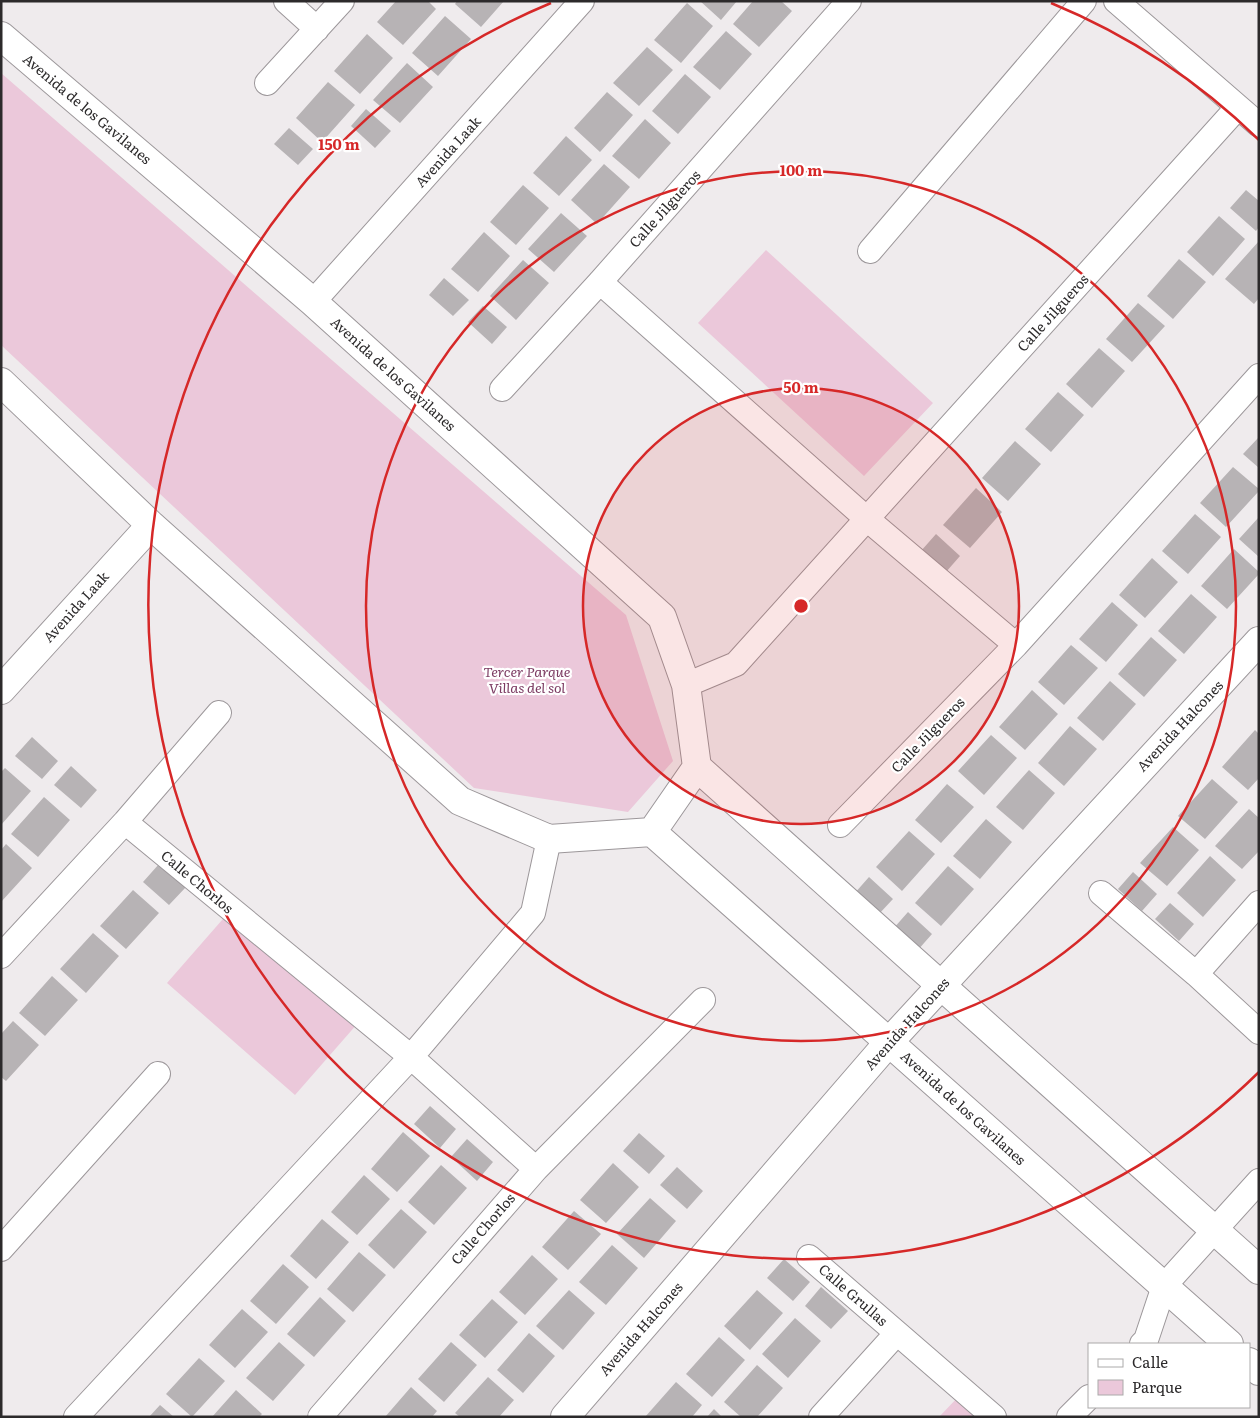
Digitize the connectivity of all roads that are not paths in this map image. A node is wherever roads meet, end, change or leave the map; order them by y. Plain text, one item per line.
1 (286, 1) edge
2 (342, 1) edge
3 (582, 1) edge
4 (849, 1) edge
5 (1084, 1) edge
6 (1116, 1) edge
7 (317, 29) junction
8 (1, 36) edge
9 (267, 83) dead end
10 (1238, 107) junction
11 (1259, 126) edge
12 (870, 251) dead end
13 (600, 282) junction
14 (313, 302) junction
15 (1259, 376) edge
16 (1, 382) edge
17 (502, 389) dead end
18 (867, 519) junction
19 (151, 525) junction
20 (1259, 640) edge
21 (1016, 645) junction
22 (686, 685) junction
23 (1, 690) edge
24 (219, 713) dead end
25 (697, 767) junction
26 (125, 822) junction
27 (840, 825) dead end
28 (652, 832) junction
29 (549, 840) junction
30 (1101, 893) dead end
31 (1259, 903) edge
32 (1, 956) edge
33 (1196, 974) junction
34 (941, 986) junction
35 (703, 1000) dead end
36 (1259, 1032) edge
37 (889, 1042) junction
38 (411, 1058) junction
39 (158, 1074) dead end
40 (536, 1168) junction
41 (1259, 1181) edge
42 (1215, 1230) junction
43 (1, 1249) edge
44 (809, 1257) dead end
45 (1259, 1270) edge
46 (1164, 1286) junction
47 (897, 1333) junction
48 (1143, 1343) edge
49 (1228, 1343) edge
50 (1088, 1398) edge
51 (76, 1417) edge
52 (320, 1417) edge
53 (565, 1417) edge
54 (821, 1417) edge
55 (994, 1417) edge
56 (1068, 1417) edge

1 - 7 street
2 - 7 street
3 - 14 street, Avenida Laak
4 - 13 street, Calle Jilgueros
5 - 12 street
6 - 10 street
7 - 9 street
8 - 14 street, Avenida de los Gavilanes
10 - 11 street
10 - 18 street, Calle Jilgueros
13 - 17 street, Calle Jilgueros
13 - 18 street
14 - 22 street, Avenida de los Gavilanes
15 - 21 street, Calle Jilgueros
16 - 19 street
18 - 21 street
18 - 22 street, Calle Jilgueros
19 - 23 street, Avenida Laak
19 - 29 street
20 - 34 street, Avenida Halcones
21 - 27 street, Calle Jilgueros
22 - 25 street, Avenida de los Gavilanes
24 - 26 street
25 - 28 street
25 - 34 street
26 - 32 street
26 - 38 street, Calle Chorlos
28 - 29 street
28 - 37 street, Avenida de los Gavilanes
29 - 38 street
30 - 33 street
31 - 33 street
33 - 36 street
34 - 37 street, Avenida Halcones
34 - 42 street
35 - 40 street
37 - 46 street, Avenida de los Gavilanes
37 - 53 street, Avenida Halcones
38 - 40 street, Calle Chorlos
38 - 51 street
39 - 43 street
40 - 52 street, Calle Chorlos
41 - 42 street
42 - 45 street
42 - 46 street
44 - 47 street, Calle Grullas
46 - 48 street
46 - 49 street, Avenida de los Gavilanes
47 - 54 street, Calle Grullas
47 - 55 street, Calle Grullas
50 - 56 street

